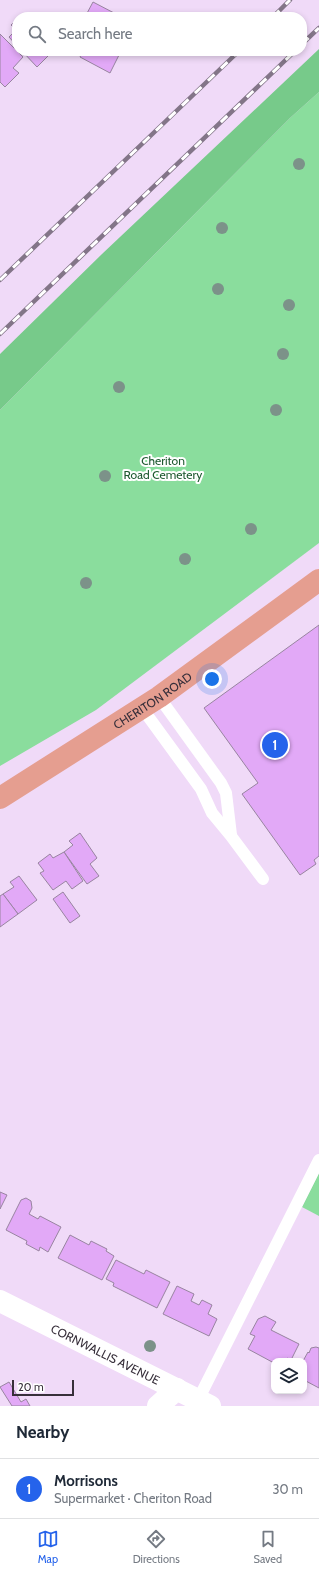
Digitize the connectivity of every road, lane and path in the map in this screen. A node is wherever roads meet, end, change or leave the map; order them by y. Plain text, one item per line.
1 (319, 580) edge
2 (151, 703) junction
3 (0, 798) edge
4 (231, 836) junction
5 (264, 879) dead end
6 (319, 1160) edge
7 (0, 1301) edge
8 (177, 1389) junction
9 (204, 1403) edge
10 (158, 1406) edge

1 - 2 main road, CHERITON ROAD
2 - 3 main road, CHERITON ROAD
2 - 4 lane
2 - 4 lane
4 - 5 lane
6 - 9 lane
7 - 8 street, CORNWALLIS AVENUE
8 - 9 street, CORNWALLIS AVENUE
8 - 10 street

